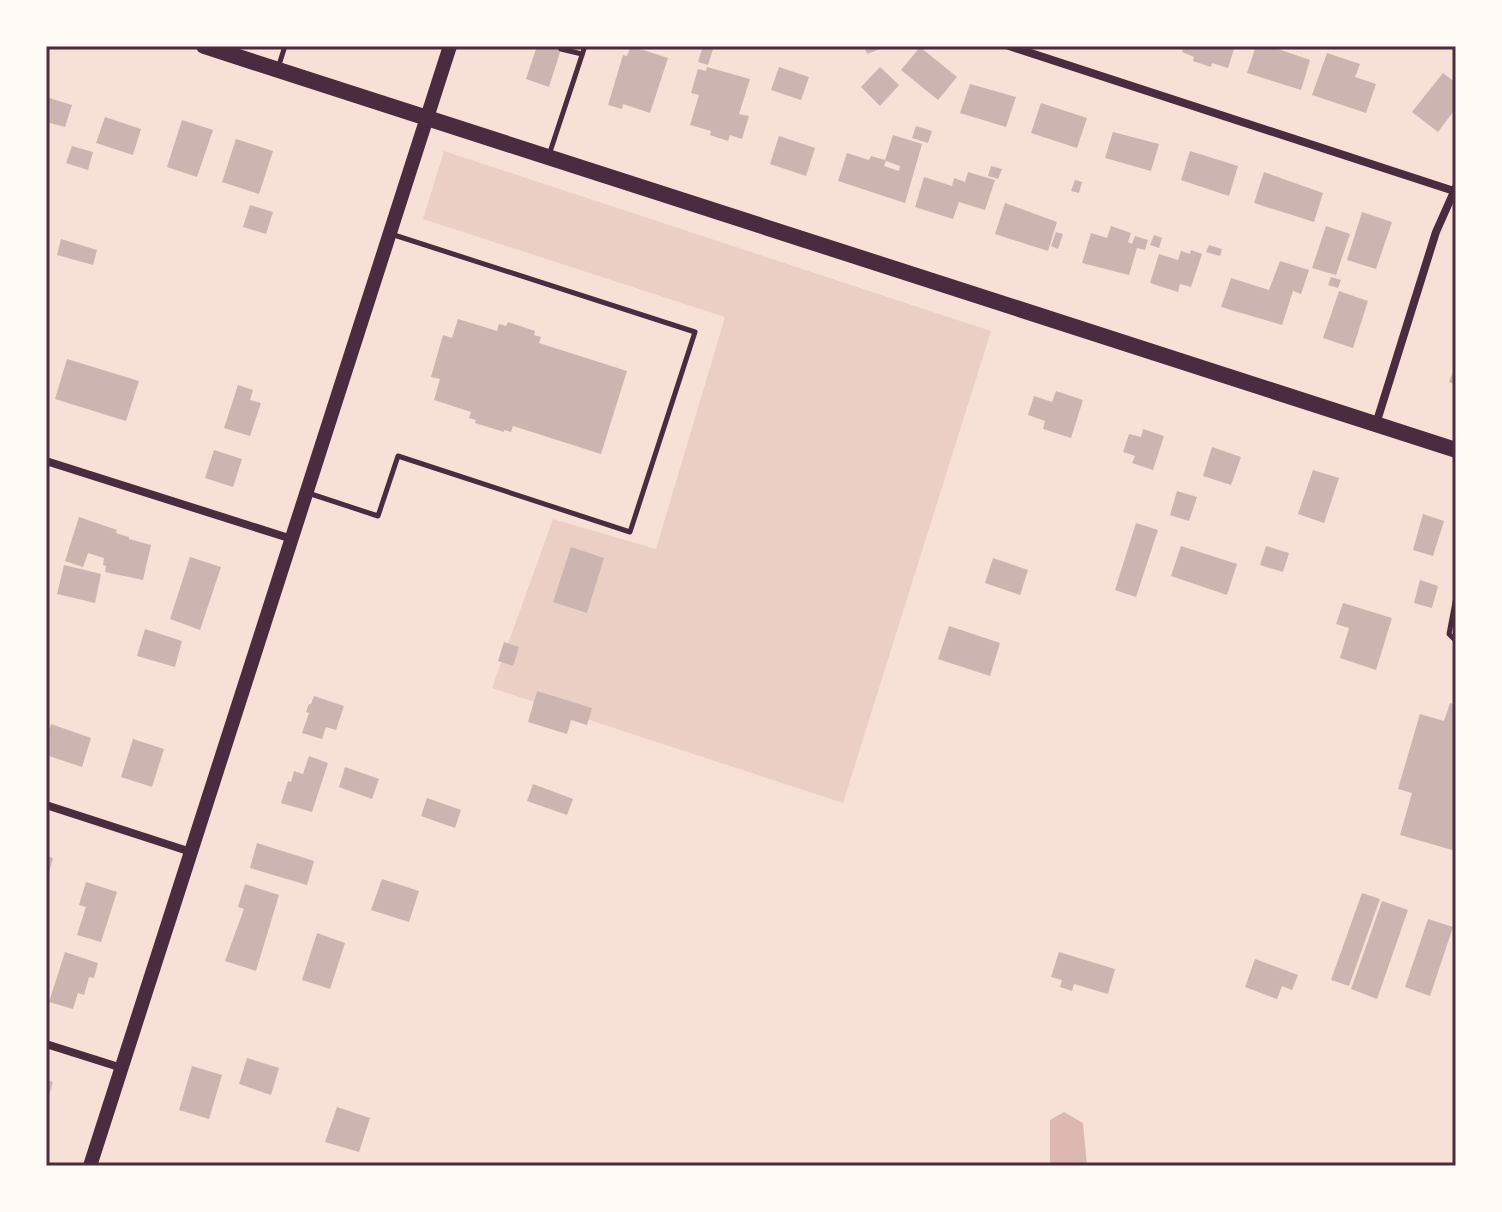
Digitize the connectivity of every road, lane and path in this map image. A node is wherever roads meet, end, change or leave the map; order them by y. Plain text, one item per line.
1 (204, 46) edge
2 (285, 46) edge
3 (450, 46) edge
4 (585, 46) edge
5 (1009, 46) edge
6 (561, 49) dead end
7 (582, 54) junction
8 (277, 70) junction
9 (427, 118) junction
10 (548, 157) junction
11 (1455, 189) edge
12 (390, 233) junction
13 (1376, 424) junction
14 (1456, 450) edge
15 (46, 461) edge
16 (307, 493) junction
17 (292, 539) junction
18 (1456, 597) edge
19 (1456, 641) edge
20 (46, 805) edge
21 (191, 852) junction
22 (46, 1044) edge
23 (122, 1068) junction
24 (90, 1166) edge

1 - 8 main road
2 - 8 lane
3 - 9 street
4 - 7 lane
5 - 11 street
6 - 7 lane
7 - 10 lane
8 - 9 main road
9 - 10 main road
9 - 12 street
10 - 13 main road
11 - 13 street
12 - 16 street
12 - 16 lane
13 - 14 main road
15 - 17 street
16 - 17 street
17 - 21 street
18 - 19 lane
20 - 21 street
21 - 23 street
22 - 23 street
23 - 24 street

